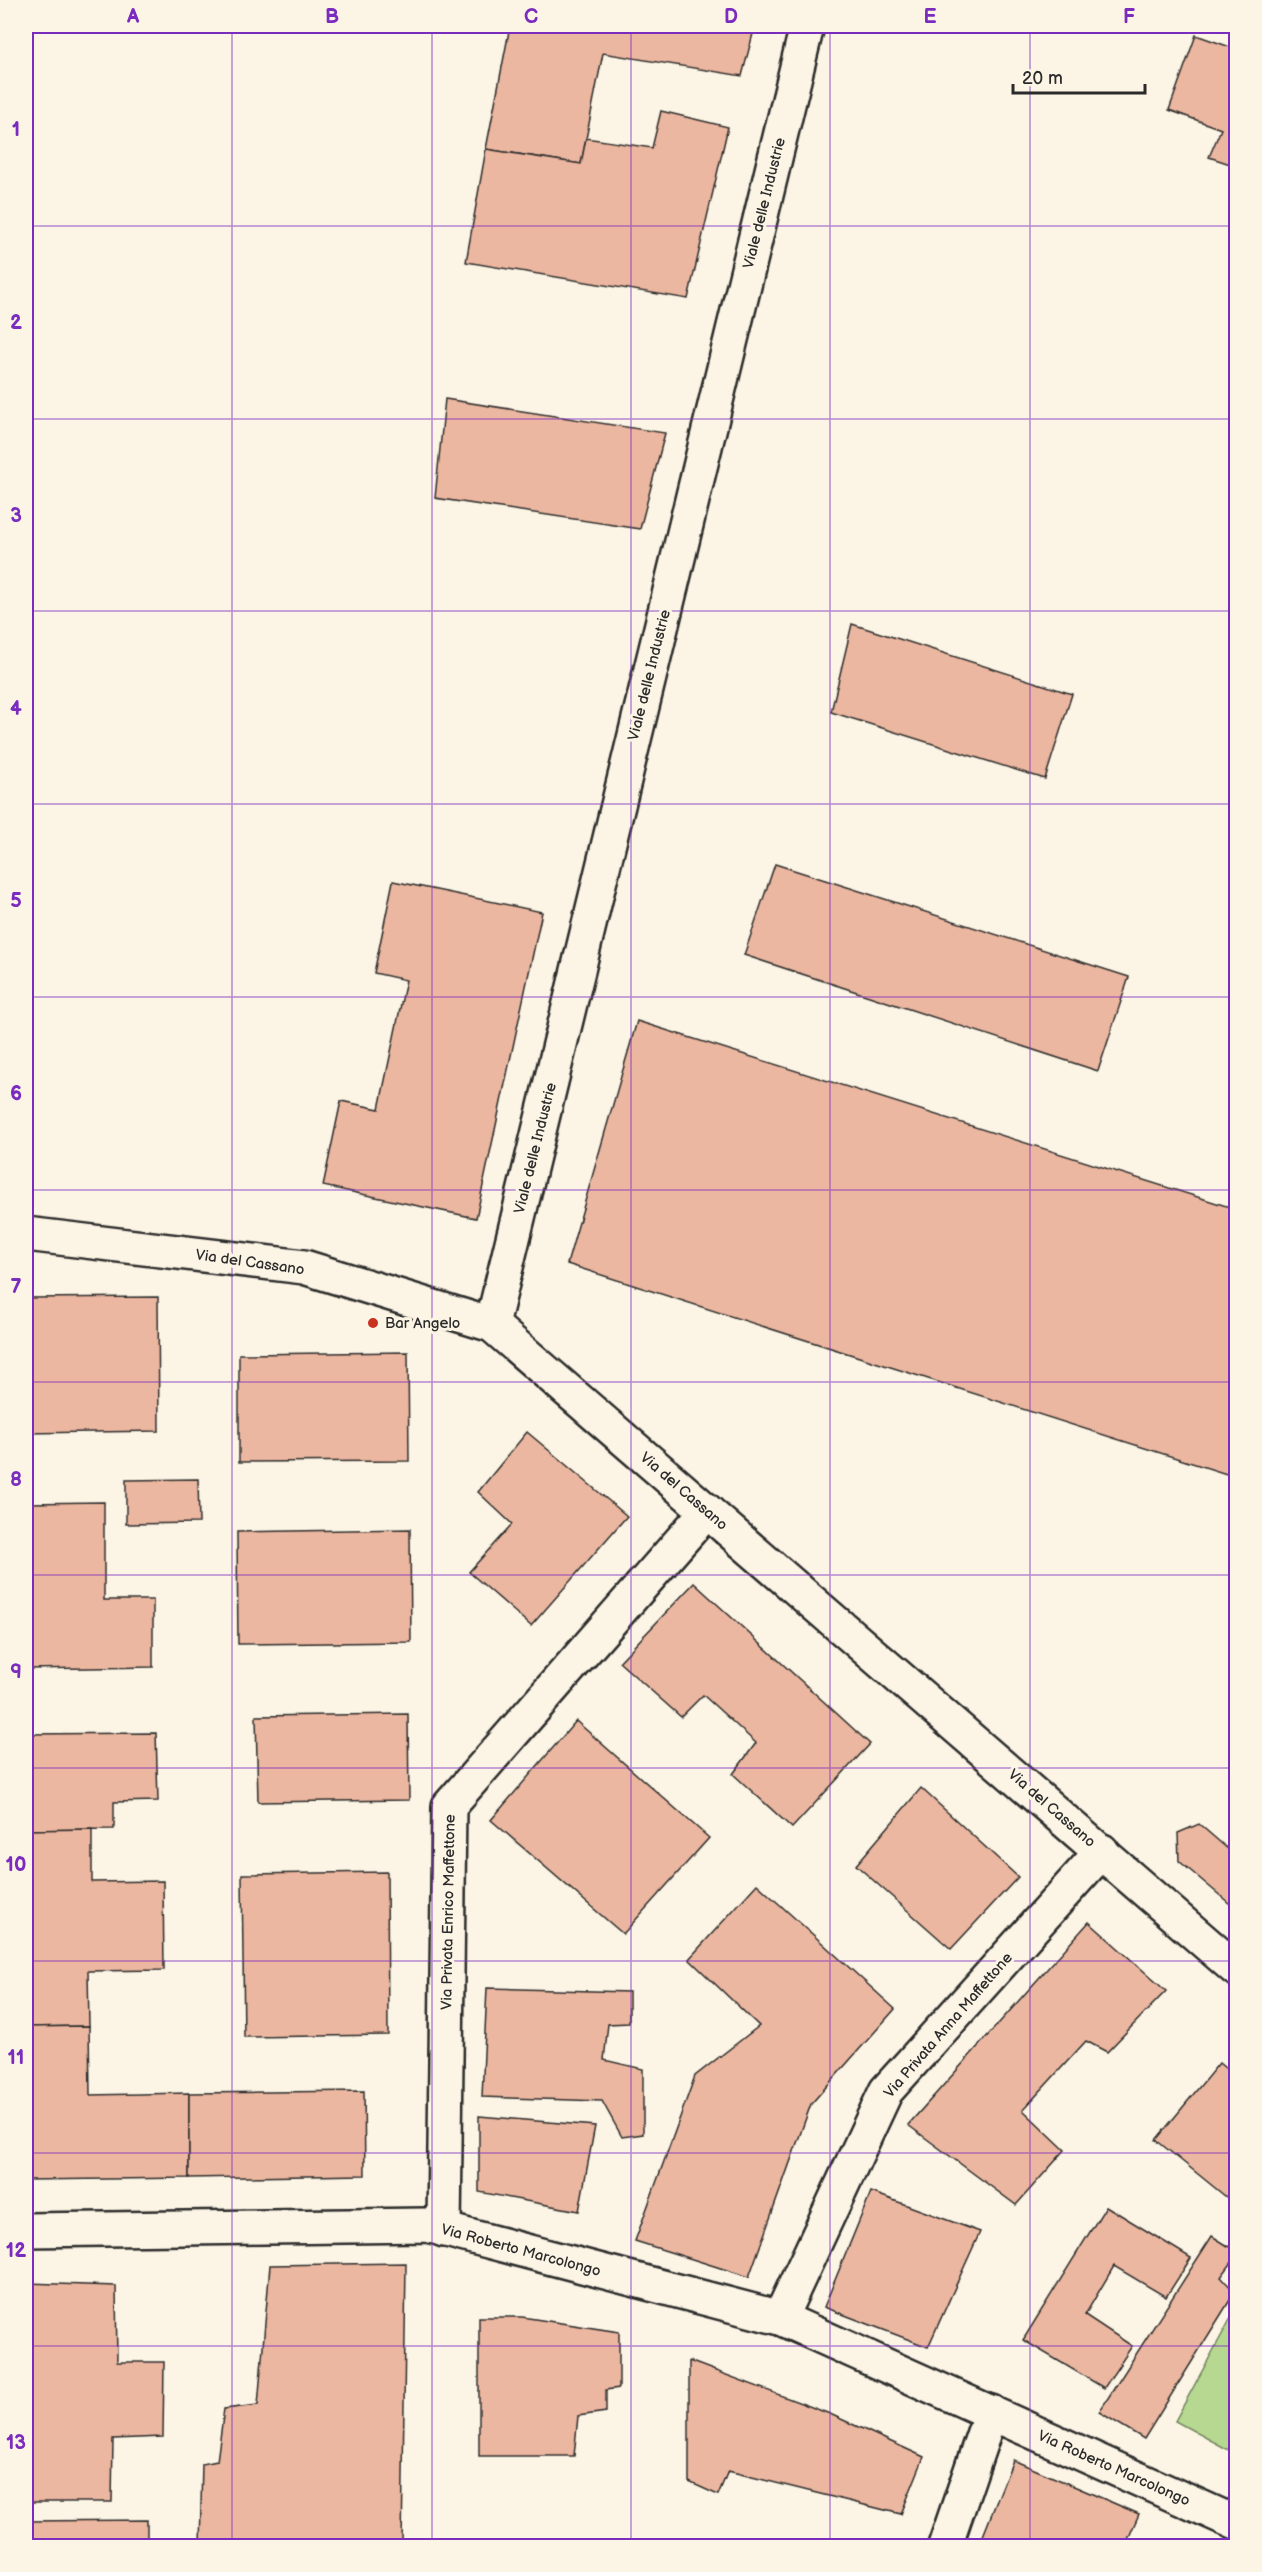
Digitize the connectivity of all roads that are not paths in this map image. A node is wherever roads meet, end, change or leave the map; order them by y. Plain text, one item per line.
1 (807, 26) edge
2 (26, 1234) edge
3 (492, 1325) junction
4 (707, 1511) junction
5 (1102, 1851) junction
6 (1236, 1969) edge
7 (26, 2230) edge
8 (444, 2230) junction
9 (780, 2318) junction
10 (992, 2412) junction
11 (1236, 2523) edge
12 (945, 2547) edge

1 - 3 street, Viale delle Industrie
2 - 3 street, Via del Cassano
3 - 4 street, Via del Cassano
4 - 5 street, Via del Cassano
4 - 8 street, Via Privata Enrico Maffettone
5 - 6 street, Via del Cassano
5 - 9 street, Via Privata Anna Maffettone
7 - 8 street, Via Roberto Marcolongo
8 - 9 street, Via Roberto Marcolongo
9 - 10 street, Via Roberto Marcolongo
10 - 11 street, Via Roberto Marcolongo
10 - 12 street

